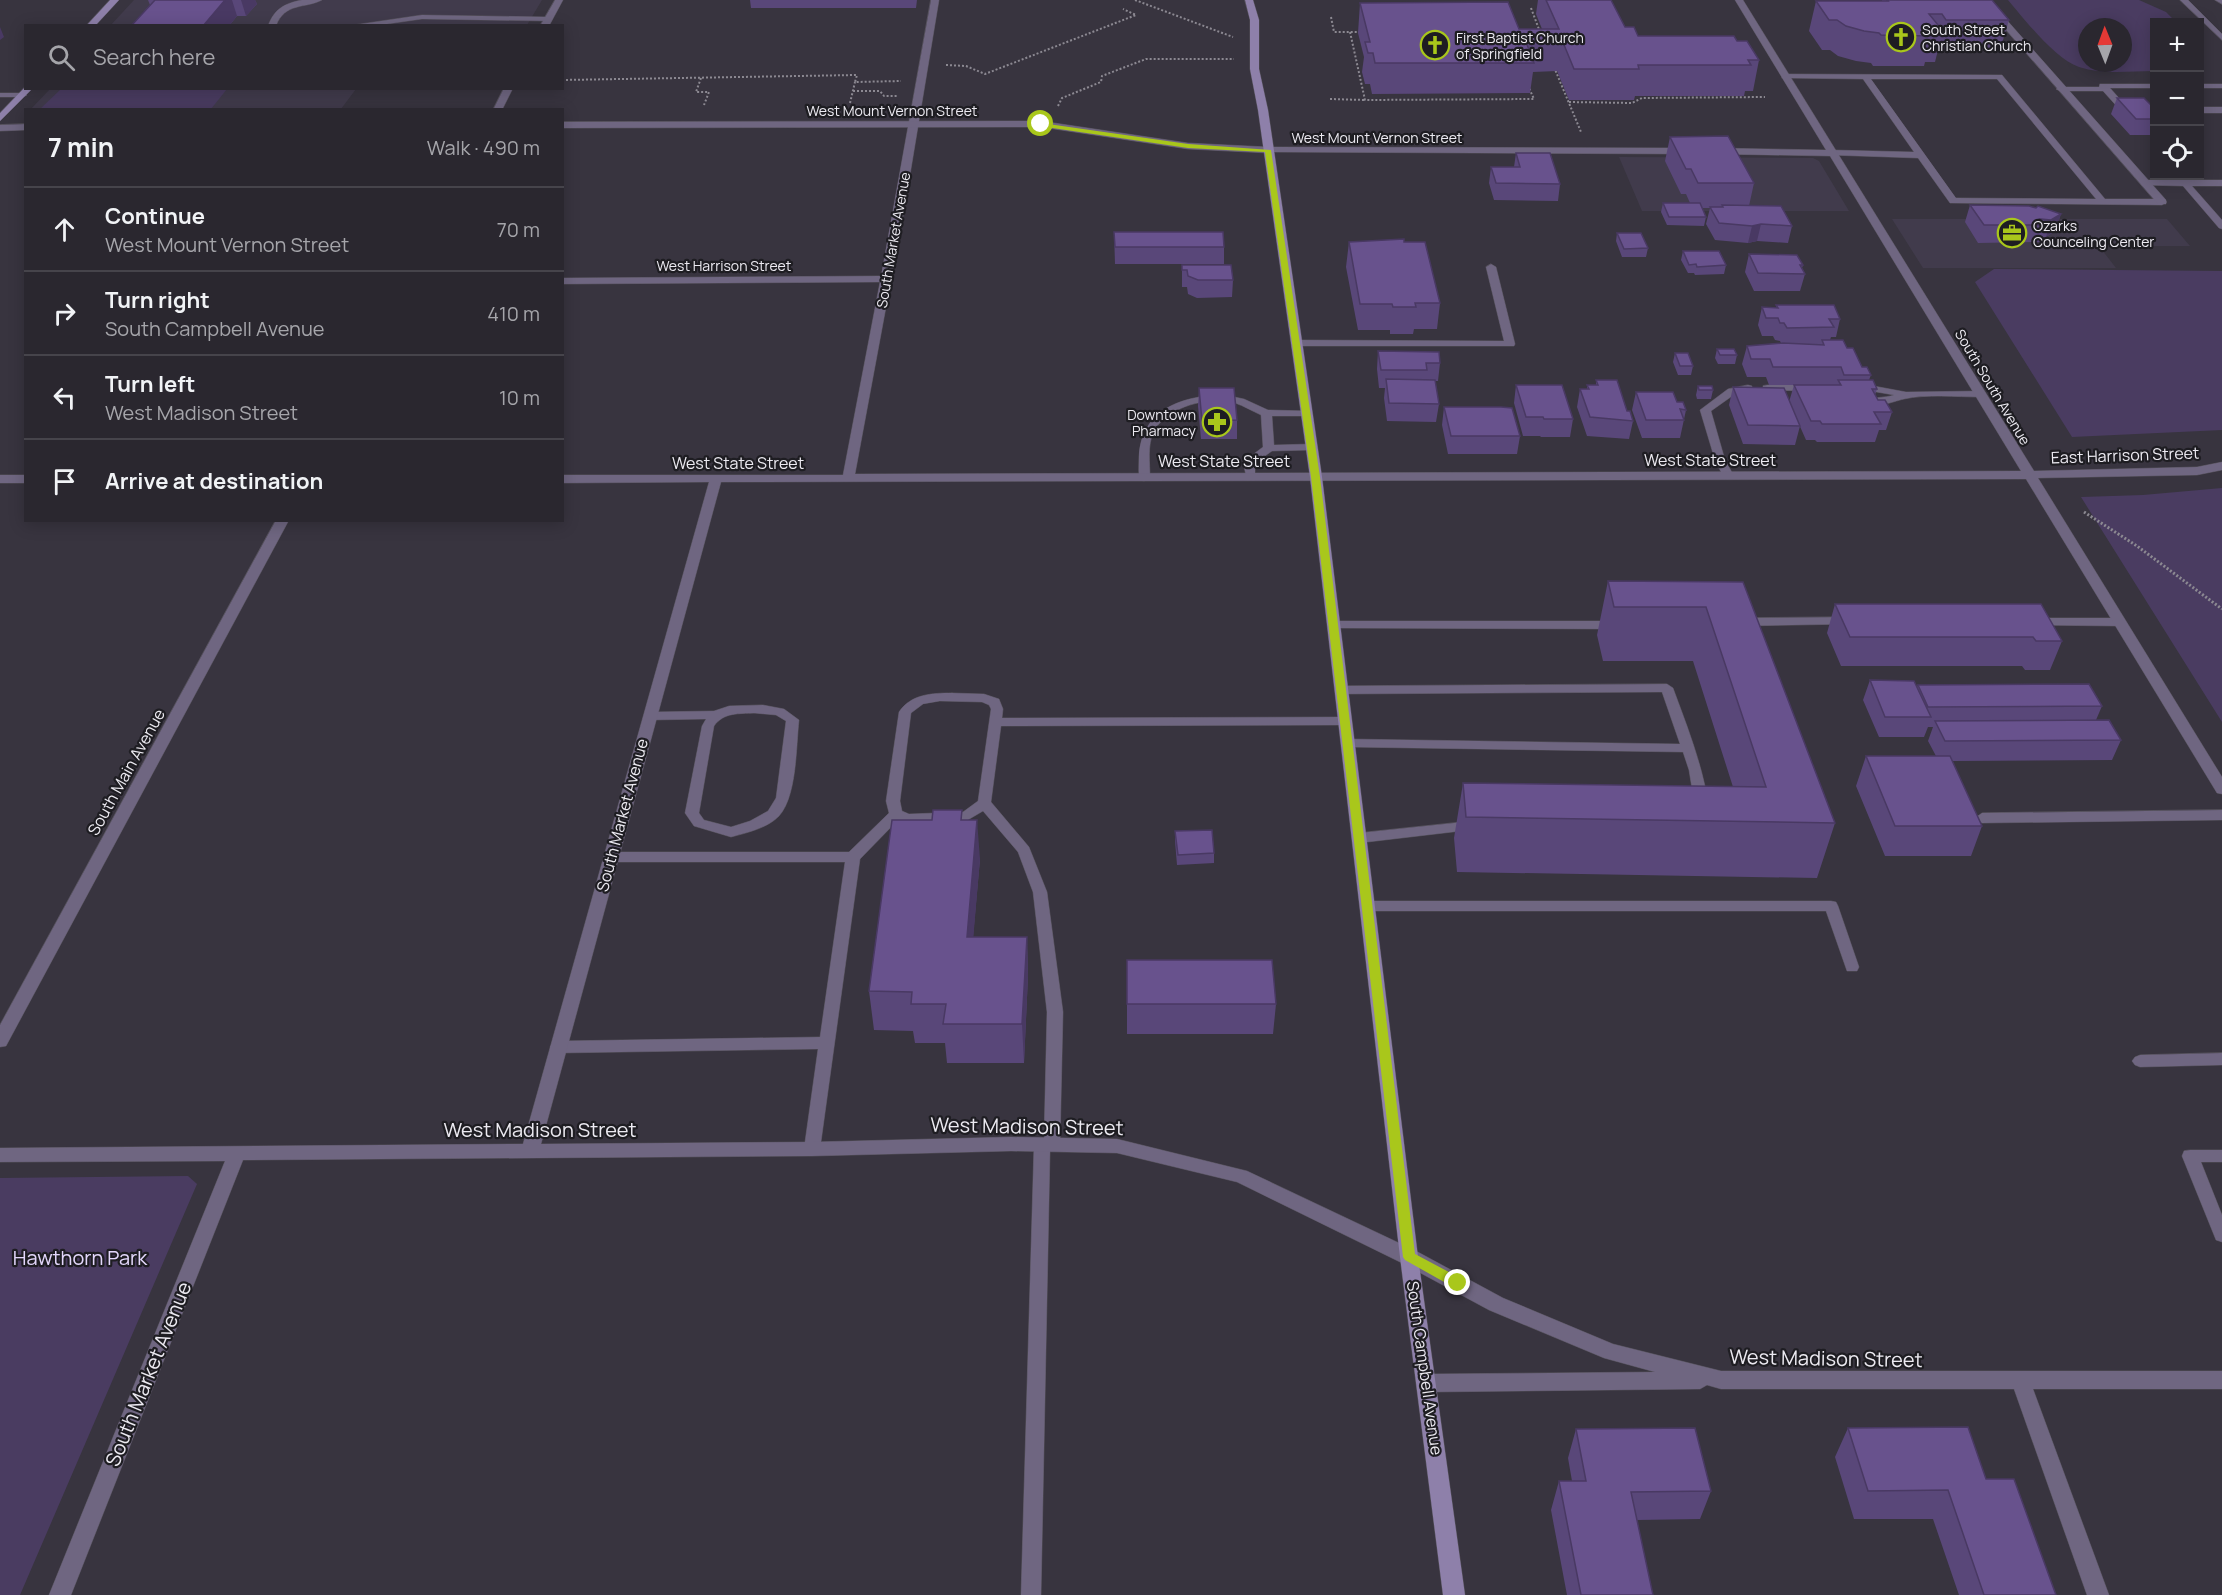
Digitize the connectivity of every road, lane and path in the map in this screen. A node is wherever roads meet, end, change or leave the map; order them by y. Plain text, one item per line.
1 (115, 0) edge
2 (318, 0) edge
3 (559, 0) edge
4 (935, 0) edge
5 (1135, 0) edge
6 (1249, 0) edge
7 (1739, 0) edge
8 (1984, 0) edge
9 (2184, 0) edge
10 (298, 1) edge
11 (1531, 8) dead end
12 (1124, 9) dead end
13 (1331, 17) dead end
14 (546, 22) edge
15 (92, 24) edge
16 (272, 24) edge
17 (364, 24) edge
18 (1350, 32) junction
19 (1373, 32) edge
20 (1235, 37) dead end
21 (2222, 38) edge
22 (1543, 39) edge
23 (1237, 59) dead end
24 (1552, 60) edge
25 (942, 65) dead end
26 (1785, 76) junction
27 (1866, 77) junction
28 (700, 78) junction
29 (564, 80) edge
30 (904, 81) dead end
31 (1527, 83) edge
32 (2150, 86) edge
33 (2204, 86) edge
34 (2222, 86) edge
35 (2060, 89) junction
36 (2106, 89) junction
37 (508, 90) edge
38 (853, 91) dead end
39 (26, 92) edge
40 (0, 95) edge
41 (902, 96) dead end
42 (1765, 98) dead end
43 (1330, 99) dead end
44 (1365, 99) junction
45 (1569, 102) junction
46 (1058, 106) dead end
47 (498, 108) edge
48 (2150, 110) edge
49 (2204, 110) edge
50 (702, 111) dead end
51 (2222, 111) edge
52 (0, 118) edge
53 (912, 123) junction
54 (564, 125) edge
55 (0, 128) edge
56 (24, 128) edge
57 (1584, 141) dead end
58 (1268, 150) junction
59 (1832, 153) junction
60 (1919, 155) junction
61 (2145, 183) junction
62 (2185, 183) junction
63 (2222, 183) edge
64 (2103, 202) junction
65 (2162, 202) joint
66 (2222, 226) edge
67 (1491, 267) dead end
68 (886, 279) junction
69 (564, 281) edge
70 (1296, 343) junction
71 (1863, 387) edge
72 (1825, 388) edge
73 (1731, 391) junction
74 (1980, 394) junction
75 (1907, 395) junction
76 (1756, 400) edge
77 (1869, 401) edge
78 (1266, 413) junction
79 (1306, 413) junction
80 (1311, 447) junction
81 (1269, 448) junction
82 (2222, 466) edge
83 (2029, 475) junction
84 (1728, 476) junction
85 (1316, 477) junction
86 (1144, 478) junction
87 (1251, 478) junction
88 (0, 479) edge
89 (24, 479) edge
90 (564, 479) edge
91 (716, 479) junction
92 (848, 479) junction
93 (2084, 512) dead end
94 (282, 522) edge
95 (2222, 609) edge
96 (1855, 621) edge
97 (2021, 622) edge
98 (2119, 622) junction
99 (1724, 623) edge
100 (1334, 625) junction
101 (1629, 625) edge
102 (1341, 690) junction
103 (715, 715) junction
104 (650, 716) junction
105 (1345, 721) junction
106 (995, 722) junction
107 (1348, 742) junction
108 (1689, 748) junction
109 (2222, 789) edge
110 (984, 803) junction
111 (1686, 811) edge
112 (896, 814) junction
113 (2222, 815) edge
114 (1982, 818) dead end
115 (1491, 824) edge
116 (731, 832) junction
117 (1359, 838) junction
118 (611, 857) junction
119 (726, 857) junction
120 (853, 857) junction
121 (1367, 906) junction
122 (1852, 967) dead end
123 (0, 1041) edge
124 (827, 1043) junction
125 (558, 1047) junction
126 (2222, 1059) edge
127 (2140, 1061) dead end
128 (1047, 1145) junction
129 (812, 1149) junction
130 (530, 1152) junction
131 (237, 1154) junction
132 (0, 1155) edge
133 (2222, 1156) edge
134 (2222, 1235) edge
135 (1409, 1257) junction
136 (1721, 1380) junction
137 (2222, 1380) edge
138 (2021, 1382) junction
139 (1428, 1383) junction
140 (60, 1595) edge
141 (1031, 1595) edge
142 (1454, 1595) edge
143 (2098, 1595) edge

1 - 15 main road
2 - 10 lane
3 - 14 street
4 - 53 street, South Market Avenue
5 - 20 path
6 - 58 main road, South Campbell Avenue
7 - 26 street, South South Avenue
8 - 35 street
9 - 21 lane
10 - 16 lane
11 - 22 path
12 - 25 path
13 - 18 path
14 - 17 lane
18 - 19 path
18 - 44 path
23 - 46 path
24 - 45 path
26 - 27 lane
26 - 59 street, South South Avenue
27 - 60 lane
27 - 64 lane
28 - 29 path
28 - 30 path
28 - 50 path
31 - 44 path
32 - 36 lane
33 - 34 lane
35 - 36 lane
35 - 61 street
36 - 48 lane
37 - 47 street
38 - 41 path
39 - 40 lane
39 - 52 main road
42 - 45 path
43 - 44 path
45 - 57 path
49 - 51 lane
53 - 54 street, West Mount Vernon Street
53 - 58 street, West Mount Vernon Street
53 - 68 street, South Market Avenue
55 - 56 street
58 - 59 street, West Mount Vernon Street
58 - 70 main road, South Campbell Avenue
59 - 60 lane
59 - 74 street, South South Avenue
60 - 64 lane
61 - 62 lane
61 - 65 street
62 - 63 lane
62 - 66 lane
64 - 65 lane
67 - 70 lane
68 - 69 street, West Harrison Street
68 - 92 street, South Market Avenue
70 - 79 main road, South Campbell Avenue
71 - 75 lane
72 - 73 lane
73 - 76 lane
73 - 84 lane
74 - 75 lane
74 - 83 street, South South Avenue
75 - 77 lane
78 - 79 lane
78 - 81 lane
78 - 86 lane
79 - 80 main road, South Campbell Avenue
80 - 81 lane
80 - 85 main road, South Campbell Avenue
81 - 87 lane
82 - 83 street, East Harrison Street
83 - 84 street, West State Street
83 - 98 street, South South Avenue
84 - 85 street, West State Street
85 - 87 street, West State Street
85 - 100 main road, South Campbell Avenue
86 - 87 street, West State Street
86 - 92 street, West State Street
88 - 89 street
90 - 91 street, West State Street
91 - 92 street, West State Street
91 - 104 street, South Market Avenue
93 - 95 path
94 - 123 street, South Main Avenue
96 - 99 lane
97 - 98 lane
98 - 109 street, South South Avenue
100 - 101 lane
100 - 102 main road, South Campbell Avenue
102 - 105 main road, South Campbell Avenue
102 - 108 lane
103 - 104 lane
103 - 116 lane
103 - 116 lane
104 - 118 street, South Market Avenue
105 - 106 lane
105 - 107 main road, South Campbell Avenue
106 - 110 lane
106 - 112 lane
107 - 108 lane
107 - 117 main road, South Campbell Avenue
108 - 111 lane
110 - 112 lane
110 - 128 lane
112 - 120 lane
113 - 114 lane
115 - 117 lane
116 - 119 lane
117 - 121 main road, South Campbell Avenue
118 - 119 lane
118 - 125 street, South Market Avenue
119 - 120 lane
120 - 124 lane
121 - 122 lane
121 - 135 main road, South Campbell Avenue
124 - 125 lane
124 - 129 lane
125 - 130 street, South Market Avenue
126 - 127 lane
128 - 129 street, West Madison Street
128 - 135 street, West Madison Street
128 - 141 lane
129 - 130 street, West Madison Street
130 - 131 street, West Madison Street
131 - 132 street, West Madison Street
131 - 140 street, South Market Avenue
133 - 134 lane
135 - 136 street, West Madison Street
135 - 139 main road, South Campbell Avenue
136 - 138 street, West Madison Street
136 - 139 street
137 - 138 street, West Madison Street
138 - 143 street
139 - 142 main road, South Campbell Avenue

